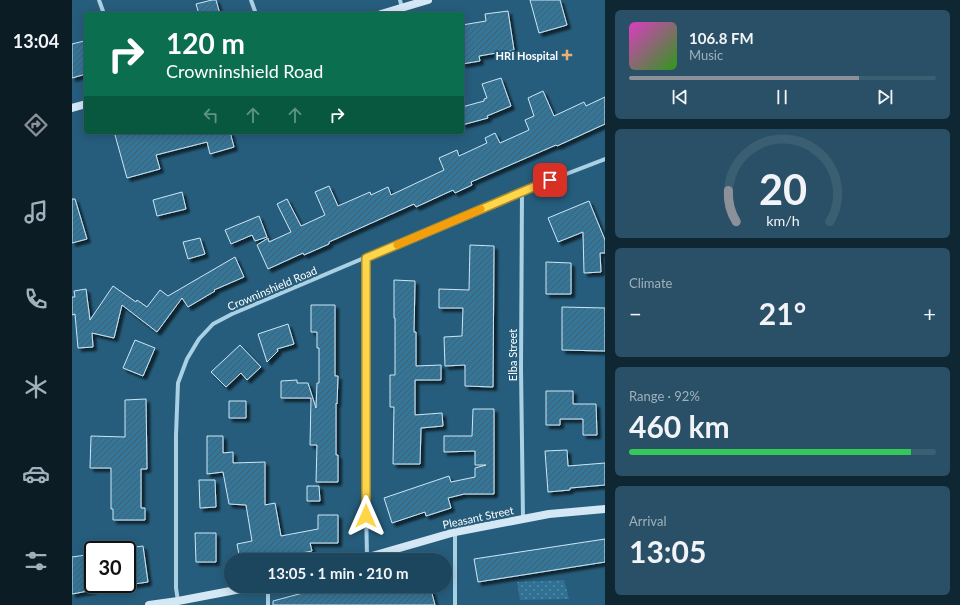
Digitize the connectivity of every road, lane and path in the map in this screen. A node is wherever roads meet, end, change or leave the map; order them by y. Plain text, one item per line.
1 (99, 0) edge
2 (251, 0) edge
3 (428, 0) edge
4 (401, 4) edge
5 (103, 12) edge
6 (255, 12) edge
7 (384, 12) edge
8 (84, 105) edge
9 (72, 108) edge
10 (605, 159) edge
11 (522, 191) junction
12 (366, 258) junction
13 (605, 509) edge
14 (523, 518) junction
15 (455, 532) junction
16 (367, 553) edge
17 (384, 553) edge
18 (224, 592) edge
19 (268, 593) edge
20 (178, 601) junction
21 (149, 605) edge
22 (268, 605) edge
23 (455, 605) edge

1 - 5 street
2 - 6 street
3 - 4 street
4 - 7 street
8 - 9 street
10 - 11 street, Crowninshield Road
11 - 12 street, Crowninshield Road
11 - 14 street, Elba Street
12 - 16 street
12 - 20 street, Crowninshield Road
13 - 14 street, Pleasant Street
14 - 15 street, Pleasant Street
15 - 17 street, Pleasant Street
15 - 23 street
18 - 20 street
19 - 22 street
20 - 21 street

